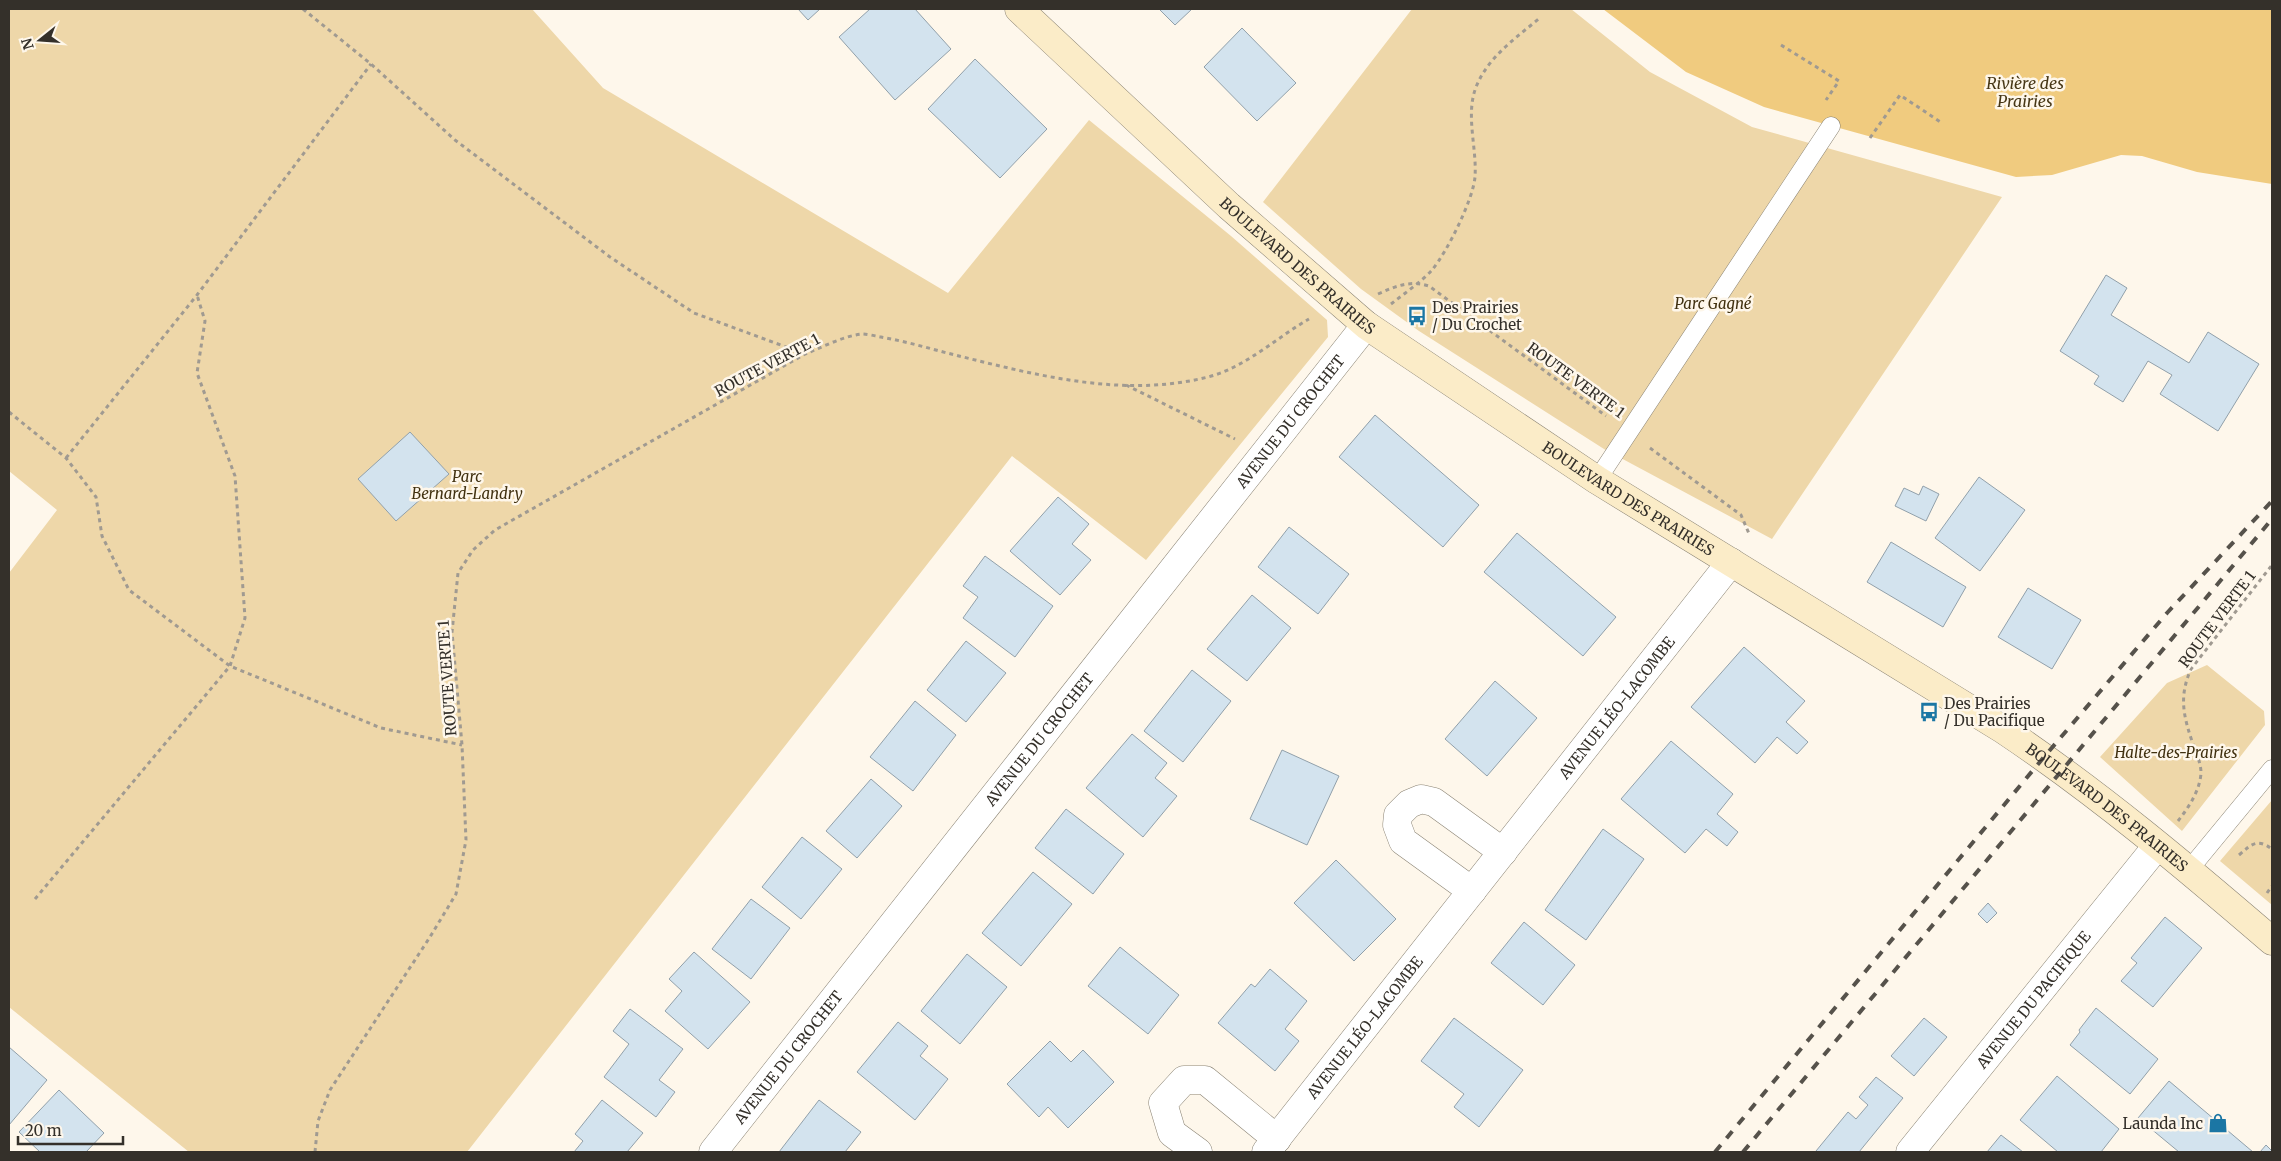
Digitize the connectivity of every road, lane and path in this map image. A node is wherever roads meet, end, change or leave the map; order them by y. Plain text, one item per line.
1 (303, 9) edge
2 (1019, 9) edge
3 (1541, 17) dead end
4 (1781, 45) dead end
5 (371, 64) junction
6 (1822, 105) dead end
7 (1942, 123) dead end
8 (1831, 126) dead end
9 (1870, 138) dead end
10 (1417, 282) junction
11 (197, 295) junction
12 (1357, 317) junction
13 (805, 354) junction
14 (1126, 385) junction
15 (9, 412) edge
16 (1628, 432) junction
17 (1265, 453) junction
18 (66, 458) junction
19 (1597, 480) junction
20 (1754, 544) dead end
21 (1731, 562) junction
22 (2272, 564) edge
23 (230, 666) junction
24 (462, 745) junction
25 (2272, 769) edge
26 (2165, 837) junction
27 (2272, 849) edge
28 (1503, 852) junction
29 (2237, 856) dead end
30 (2188, 871) junction
31 (1472, 892) junction
32 (35, 899) dead end
33 (2272, 941) edge
34 (1272, 1146) edge
35 (315, 1152) edge
36 (713, 1152) edge
37 (1198, 1152) edge
38 (1910, 1152) edge

1 - 5 path
2 - 12 street, BOULEVARD DES PRAIRIES
3 - 10 path
4 - 6 path
5 - 11 path
5 - 13 path
7 - 9 path
8 - 16 lane
10 - 12 path
10 - 12 path, ROUTE VERTE 1
10 - 16 path, ROUTE VERTE 1
11 - 18 path
11 - 23 path
12 - 14 path, ROUTE VERTE 1
12 - 17 street, AVENUE DU CROCHET
12 - 19 street, BOULEVARD DES PRAIRIES
13 - 14 path, ROUTE VERTE 1
13 - 24 path, ROUTE VERTE 1
14 - 17 path
15 - 18 path
16 - 19 lane
16 - 20 path, ROUTE VERTE 1
17 - 36 street, AVENUE DU CROCHET
18 - 23 path
19 - 21 street, BOULEVARD DES PRAIRIES
21 - 26 street, BOULEVARD DES PRAIRIES
21 - 28 street, AVENUE LÉO-LACOMBE
22 - 26 path, ROUTE VERTE 1
23 - 24 path
23 - 32 path
24 - 35 path, ROUTE VERTE 1
25 - 30 lane
26 - 30 street, BOULEVARD DES PRAIRIES
26 - 38 street, AVENUE DU PACIFIQUE
27 - 29 path
28 - 31 street, AVENUE LÉO-LACOMBE
28 - 31 street
30 - 33 street, BOULEVARD DES PRAIRIES
31 - 34 street, AVENUE LÉO-LACOMBE
34 - 37 street, AVENUE LÉO-LACOMBE

